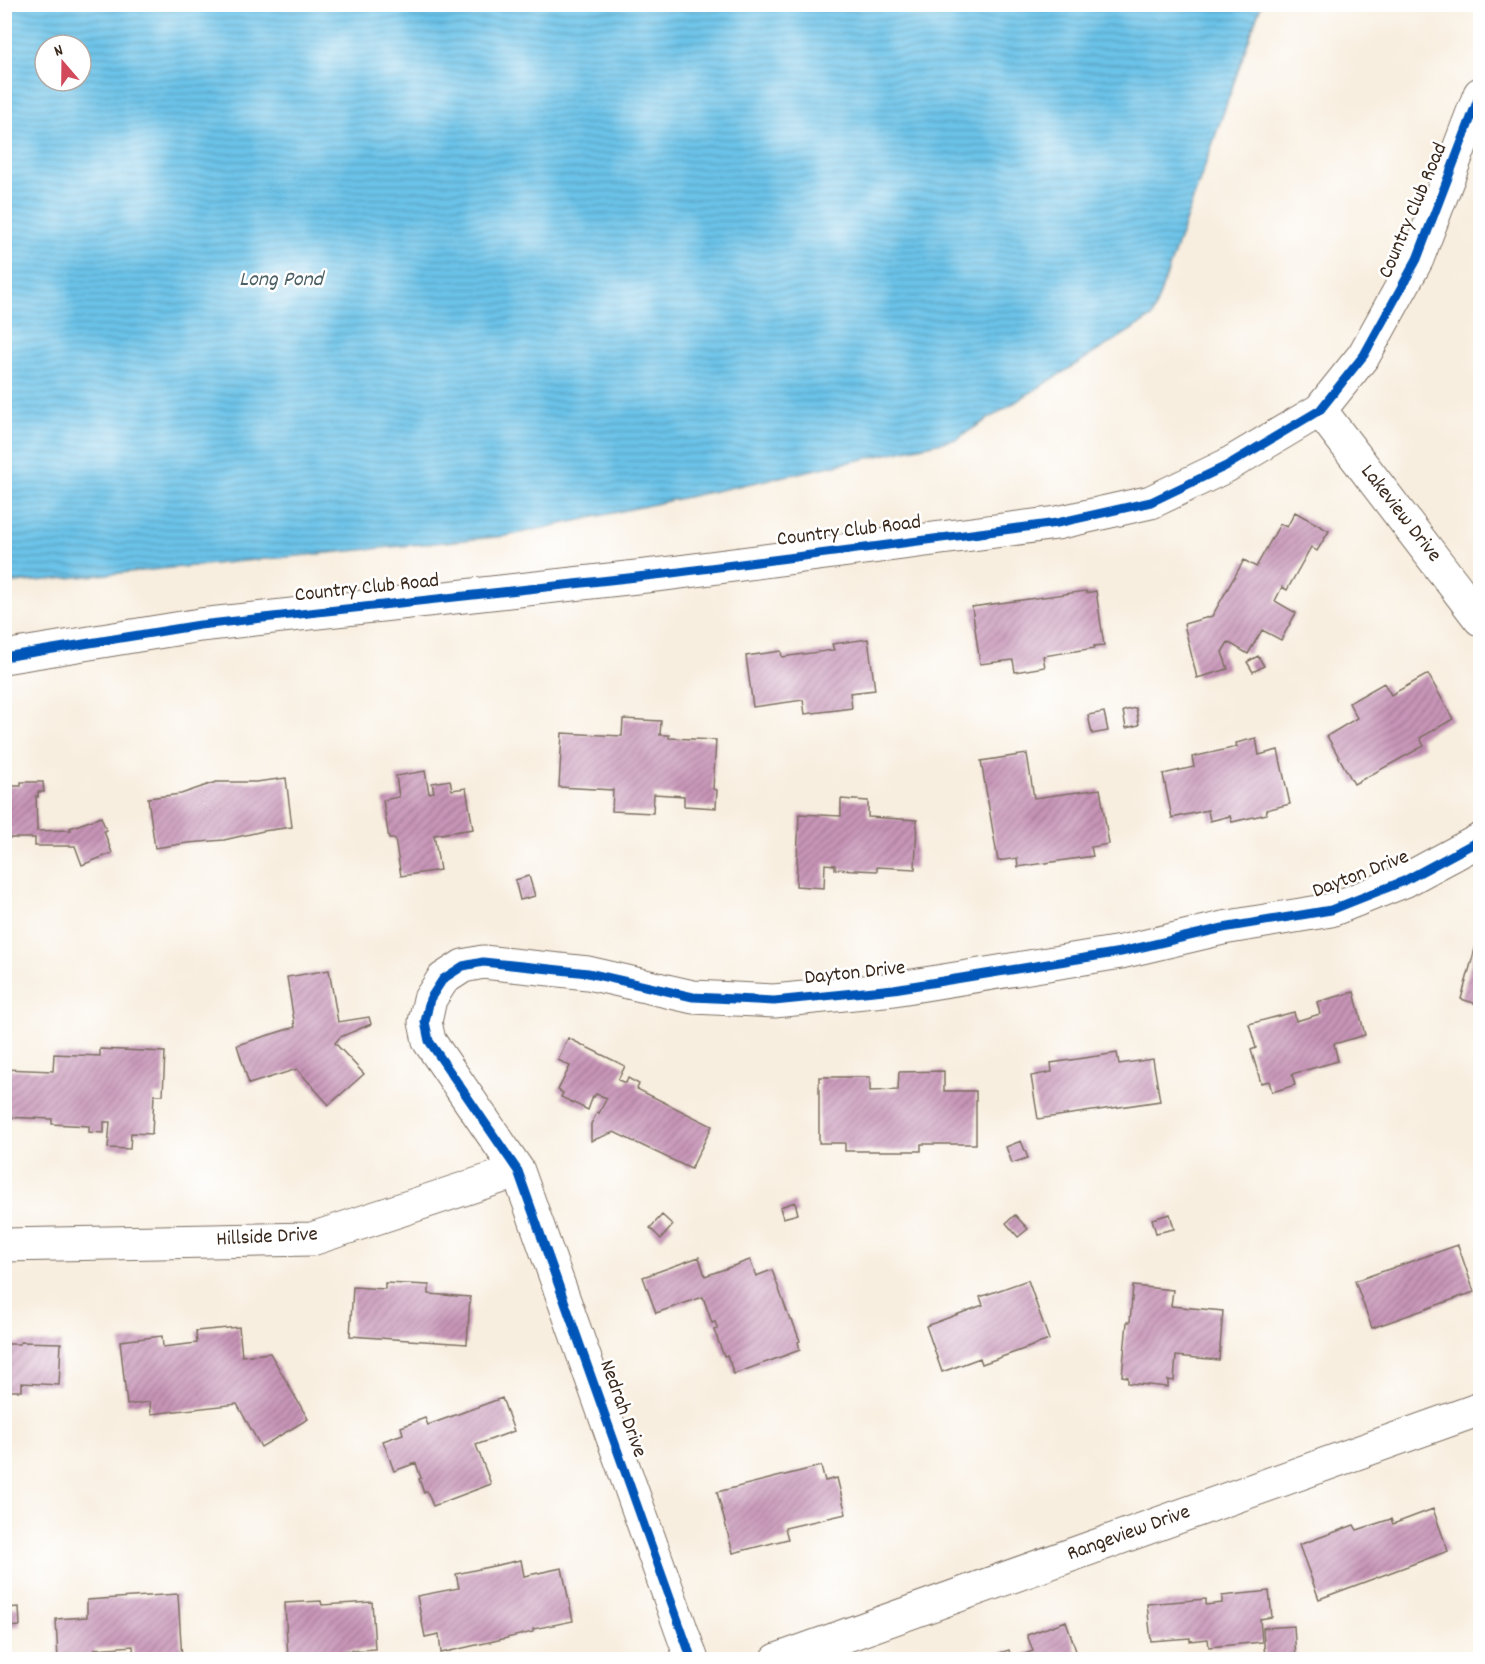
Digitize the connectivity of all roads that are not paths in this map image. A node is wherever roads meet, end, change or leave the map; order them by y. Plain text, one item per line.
1 (1480, 94) edge
2 (1320, 410) junction
3 (1480, 619) edge
4 (4, 657) edge
5 (1480, 840) edge
6 (518, 1171) junction
7 (4, 1245) edge
8 (1480, 1408) edge
9 (692, 1659) edge
10 (777, 1659) edge

1 - 2 street, Country Club Road
2 - 3 street, Lakeview Drive
2 - 4 street, Country Club Road
5 - 6 street, Dayton Drive
6 - 7 street, Hillside Drive
6 - 9 street, Nedrah Drive
8 - 10 street, Rangeview Drive

